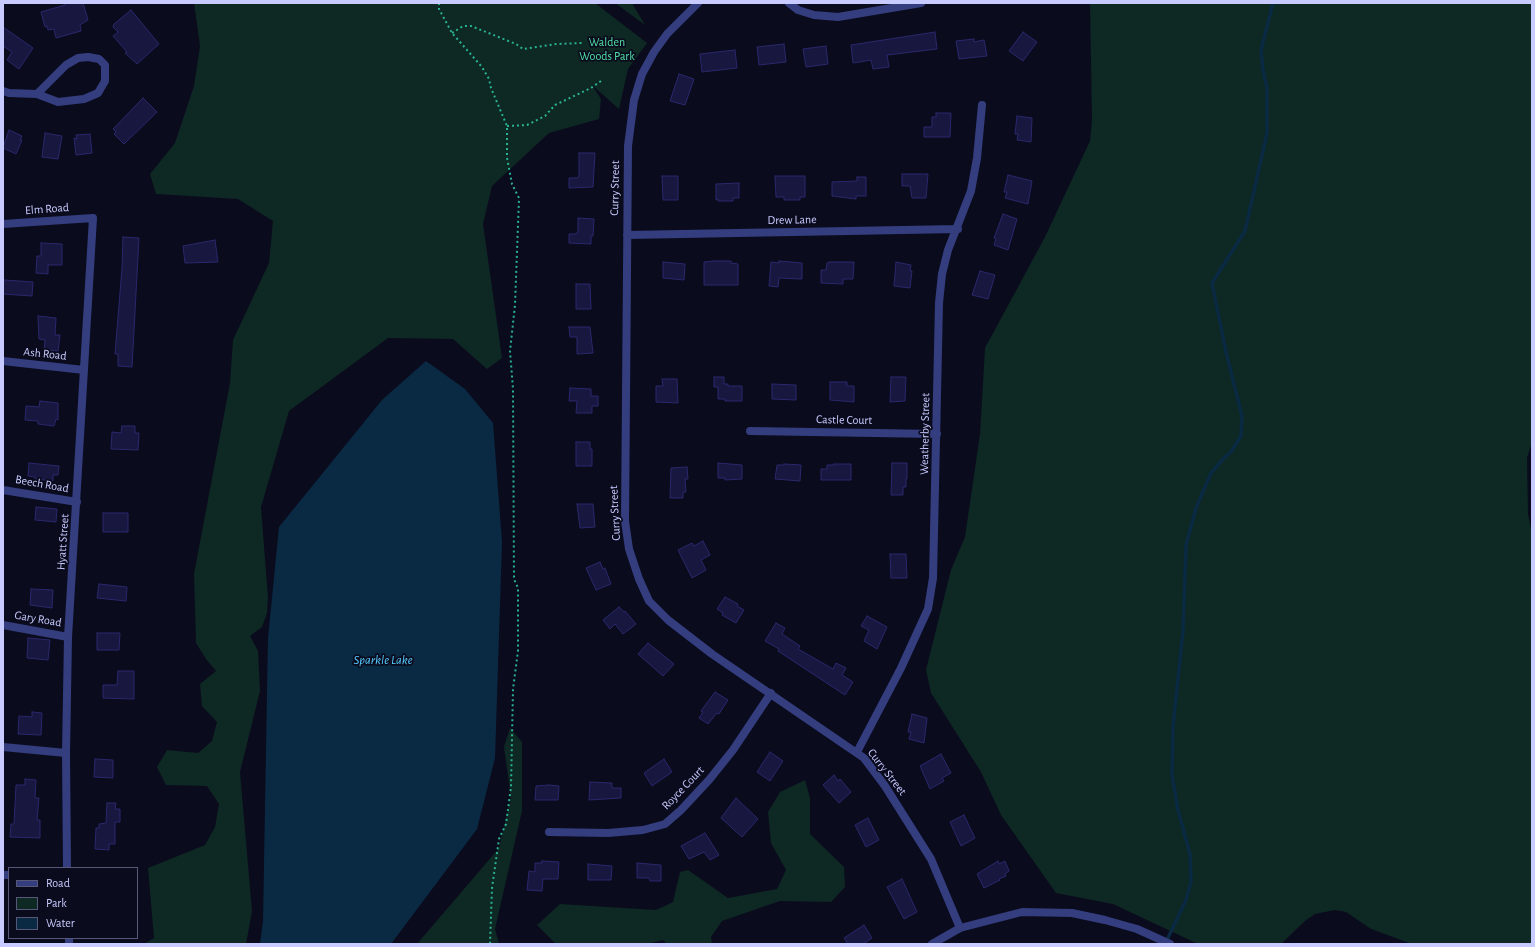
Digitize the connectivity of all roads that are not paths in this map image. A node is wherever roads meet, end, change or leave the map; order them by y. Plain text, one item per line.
1 (698, 3) edge
2 (789, 3) edge
3 (921, 3) edge
4 (3, 91) edge
5 (37, 94) junction
6 (982, 105) dead end
7 (93, 218) joint
8 (3, 224) edge
9 (958, 228) junction
10 (627, 235) junction
11 (3, 361) edge
12 (84, 370) junction
13 (750, 430) dead end
14 (937, 434) junction
15 (3, 490) edge
16 (77, 502) junction
17 (3, 625) edge
18 (68, 637) junction
19 (771, 693) junction
20 (3, 747) edge
21 (857, 752) junction
22 (66, 753) junction
23 (549, 832) dead end
24 (67, 867) edge
25 (960, 928) junction
26 (932, 944) edge
27 (1170, 944) edge

1 - 10 street, Curry Street
2 - 3 street
4 - 5 street
5 - 5 street
6 - 9 street, Weatherby Street
7 - 8 street, Elm Road
7 - 12 street, Hyatt Street
9 - 10 street, Drew Lane
9 - 14 street, Weatherby Street
10 - 19 street, Curry Street
11 - 12 street, Ash Road
12 - 16 street, Hyatt Street
13 - 14 street, Castle Court
14 - 21 street, Weatherby Street
15 - 16 street, Beech Road
16 - 18 street, Hyatt Street
17 - 18 street, Gary Road
18 - 22 street, Hyatt Street
19 - 21 street, Curry Street
19 - 23 street, Royce Court
20 - 22 street
21 - 25 street, Curry Street
22 - 24 street, Hyatt Street
25 - 26 street
25 - 27 street

